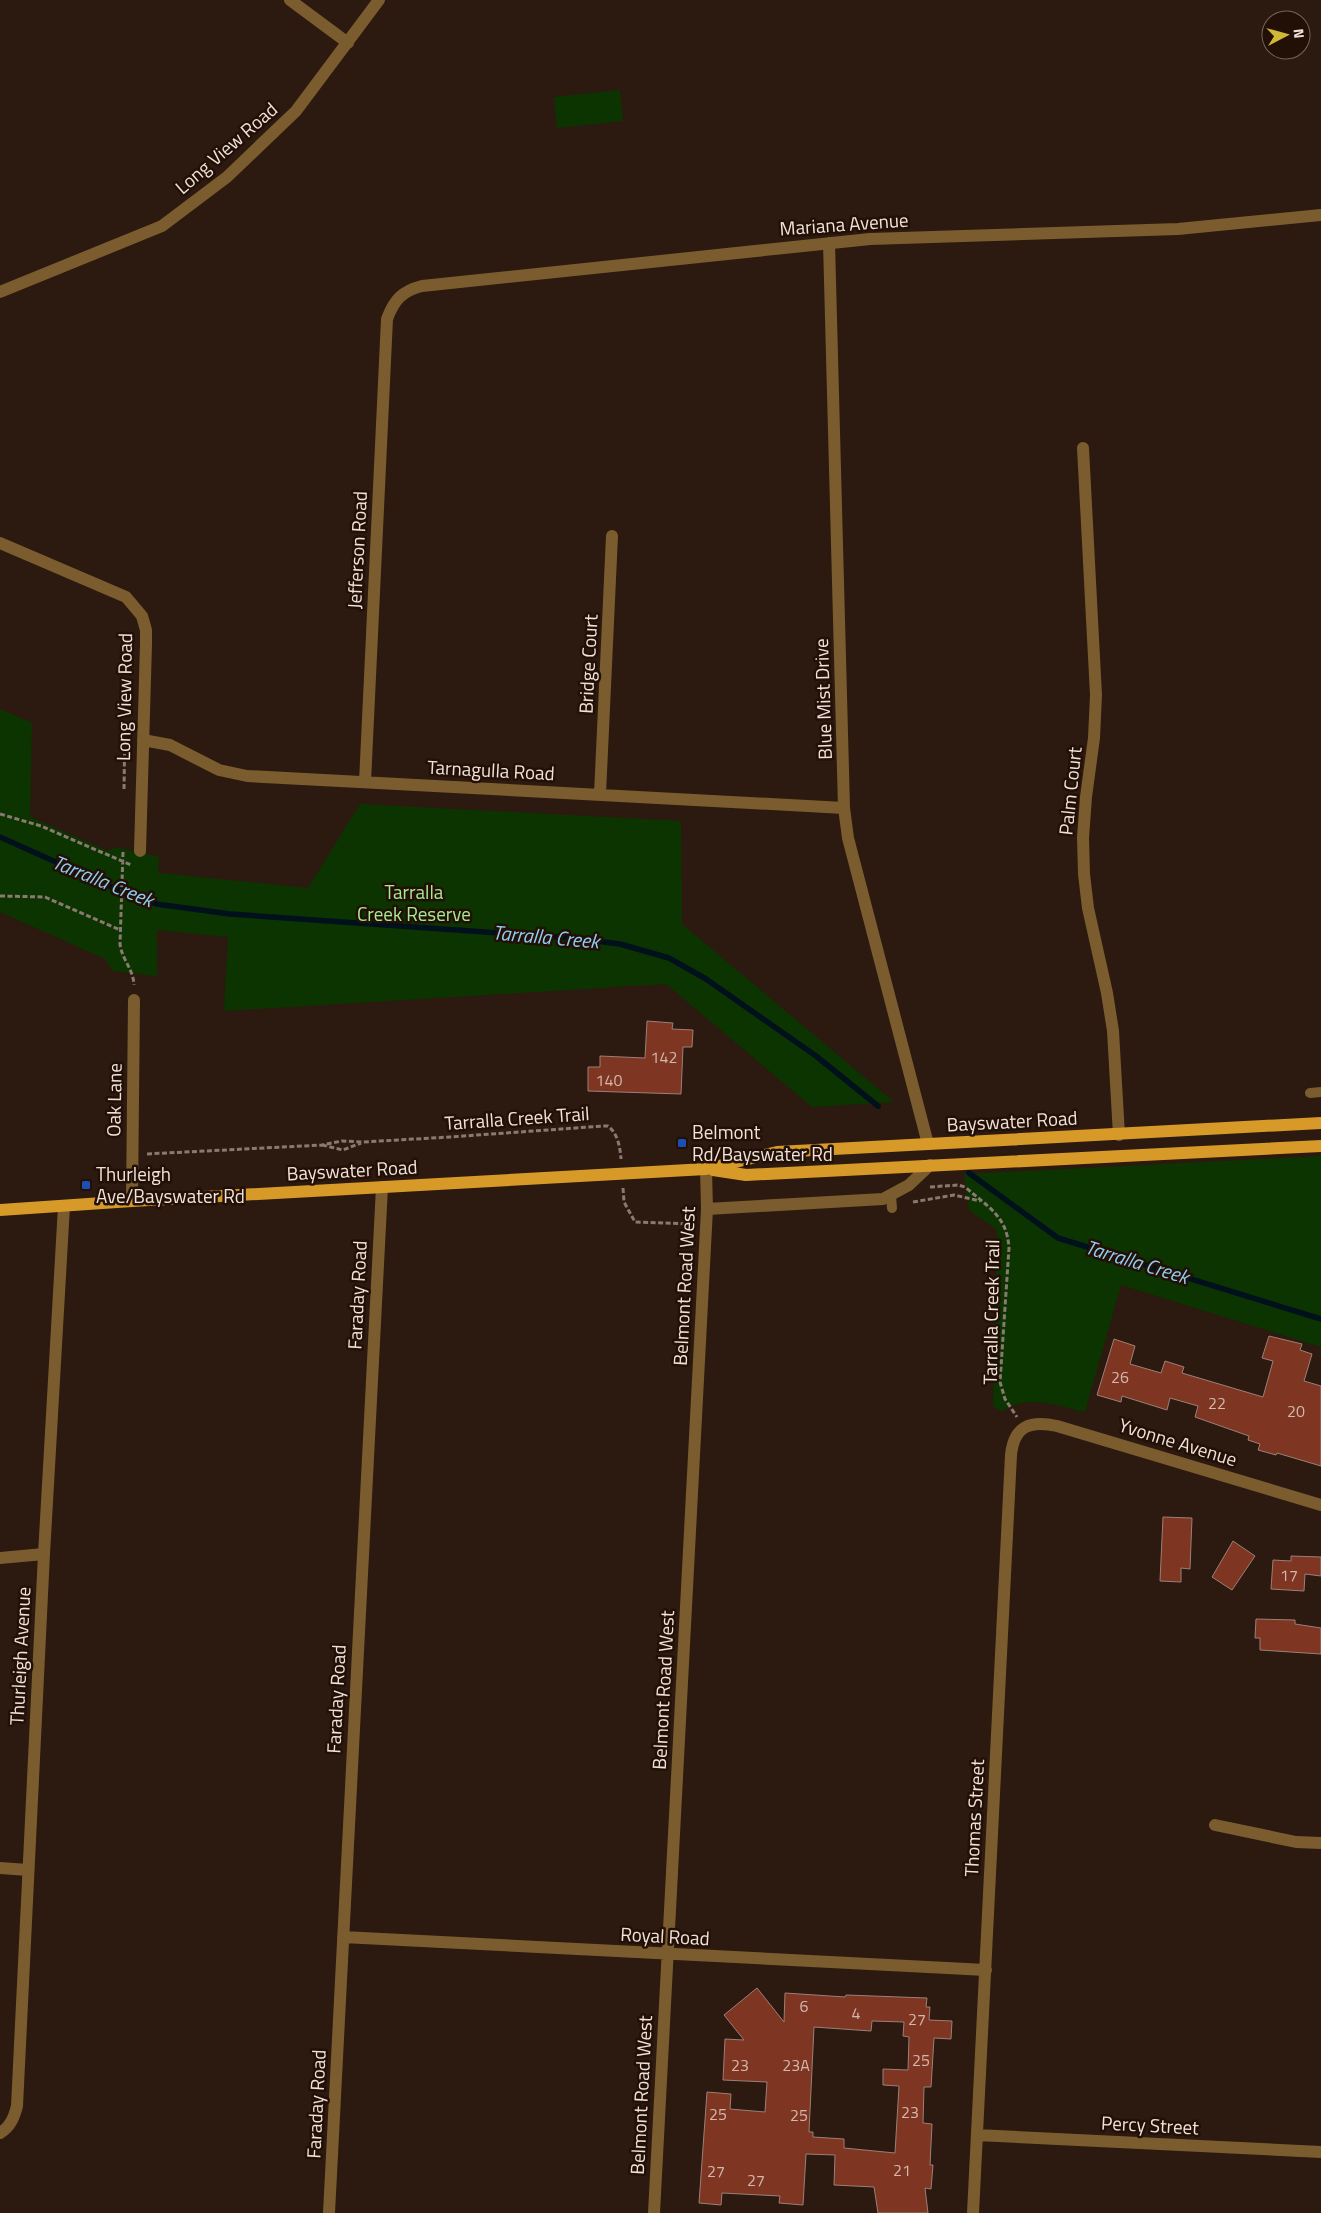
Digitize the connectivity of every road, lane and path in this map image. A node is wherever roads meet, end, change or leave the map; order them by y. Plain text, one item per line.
1 (290, 0) edge
2 (379, 0) edge
3 (348, 43) junction
4 (1321, 215) edge
5 (829, 242) junction
6 (0, 292) edge
7 (387, 319) joint
8 (1083, 448) dead end
9 (612, 536) dead end
10 (0, 543) edge
11 (142, 740) junction
12 (365, 782) junction
13 (600, 794) junction
14 (844, 808) junction
15 (0, 814) edge
16 (140, 851) dead end
17 (0, 896) edge
18 (120, 930) junction
19 (134, 1000) joint
20 (1321, 1092) edge
21 (1310, 1093) dead end
22 (1321, 1123) edge
23 (1119, 1135) junction
24 (363, 1142) junction
25 (928, 1144) junction
26 (322, 1145) junction
27 (1321, 1146) edge
28 (133, 1154) junction
29 (930, 1165) junction
30 (706, 1169) junction
31 (622, 1174) junction
32 (382, 1187) junction
33 (923, 1188) dead end
34 (132, 1200) junction
35 (980, 1201) junction
36 (892, 1202) junction
37 (64, 1206) junction
38 (707, 1209) junction
39 (0, 1210) edge
40 (686, 1224) dead end
41 (1024, 1428) junction
42 (1321, 1505) edge
43 (44, 1554) junction
44 (0, 1558) edge
45 (1214, 1825) dead end
46 (1321, 1843) edge
47 (0, 1868) edge
48 (28, 1870) junction
49 (343, 1937) junction
50 (668, 1954) junction
51 (986, 1970) junction
52 (0, 2133) edge
53 (977, 2135) junction
54 (1321, 2152) edge
55 (329, 2213) edge
56 (654, 2213) edge
57 (973, 2213) edge

1 - 3 street
2 - 3 street, Long View Road
3 - 6 street, Long View Road
4 - 5 street, Mariana Avenue
5 - 7 street, Mariana Avenue
5 - 14 street, Blue Mist Drive
7 - 12 street, Jefferson Road
8 - 23 street, Palm Court
9 - 13 street, Bridge Court
10 - 11 street, Long View Road
11 - 12 street, Tarnagulla Road
11 - 16 street, Long View Road
12 - 13 street, Tarnagulla Road
13 - 14 street, Tarnagulla Road
14 - 25 street, Blue Mist Drive
15 - 18 path
17 - 18 path
18 - 19 path
19 - 28 street, Oak Lane
20 - 21 lane
22 - 23 main road, Bayswater Road
23 - 25 main road, Bayswater Road
24 - 26 path, Tarralla Creek Trail
24 - 26 path, Tarralla Creek Trail
24 - 31 path, Tarralla Creek Trail
25 - 29 main road
25 - 30 main road, Bayswater Road
26 - 28 path, Tarralla Creek Trail
27 - 29 main road, Bayswater Road
28 - 34 street, Oak Lane
29 - 30 main road, Bayswater Road
29 - 36 street
30 - 31 main road, Bayswater Road
30 - 38 street, Belmont Road West
31 - 32 main road, Bayswater Road
31 - 40 path, Tarralla Creek Trail
32 - 34 main road, Bayswater Road
32 - 49 street, Faraday Road
33 - 35 path, Tarralla Creek Trail
34 - 37 main road, Bayswater Road
35 - 36 path, Tarralla Creek Trail
35 - 41 path, Tarralla Creek Trail
36 - 38 street
37 - 39 main road, Bayswater Road
37 - 43 street, Thurleigh Avenue
38 - 50 street, Belmont Road West
41 - 42 street, Yvonne Avenue
41 - 51 street, Thomas Street
43 - 44 street
43 - 48 street, Thurleigh Avenue
45 - 46 street
47 - 48 street
48 - 52 street, Thurleigh Avenue
49 - 50 street, Royal Road
49 - 55 street, Faraday Road
50 - 51 street, Royal Road
50 - 56 street, Belmont Road West
51 - 53 street, Thomas Street
53 - 54 street, Percy Street
53 - 57 street, Thomas Street

